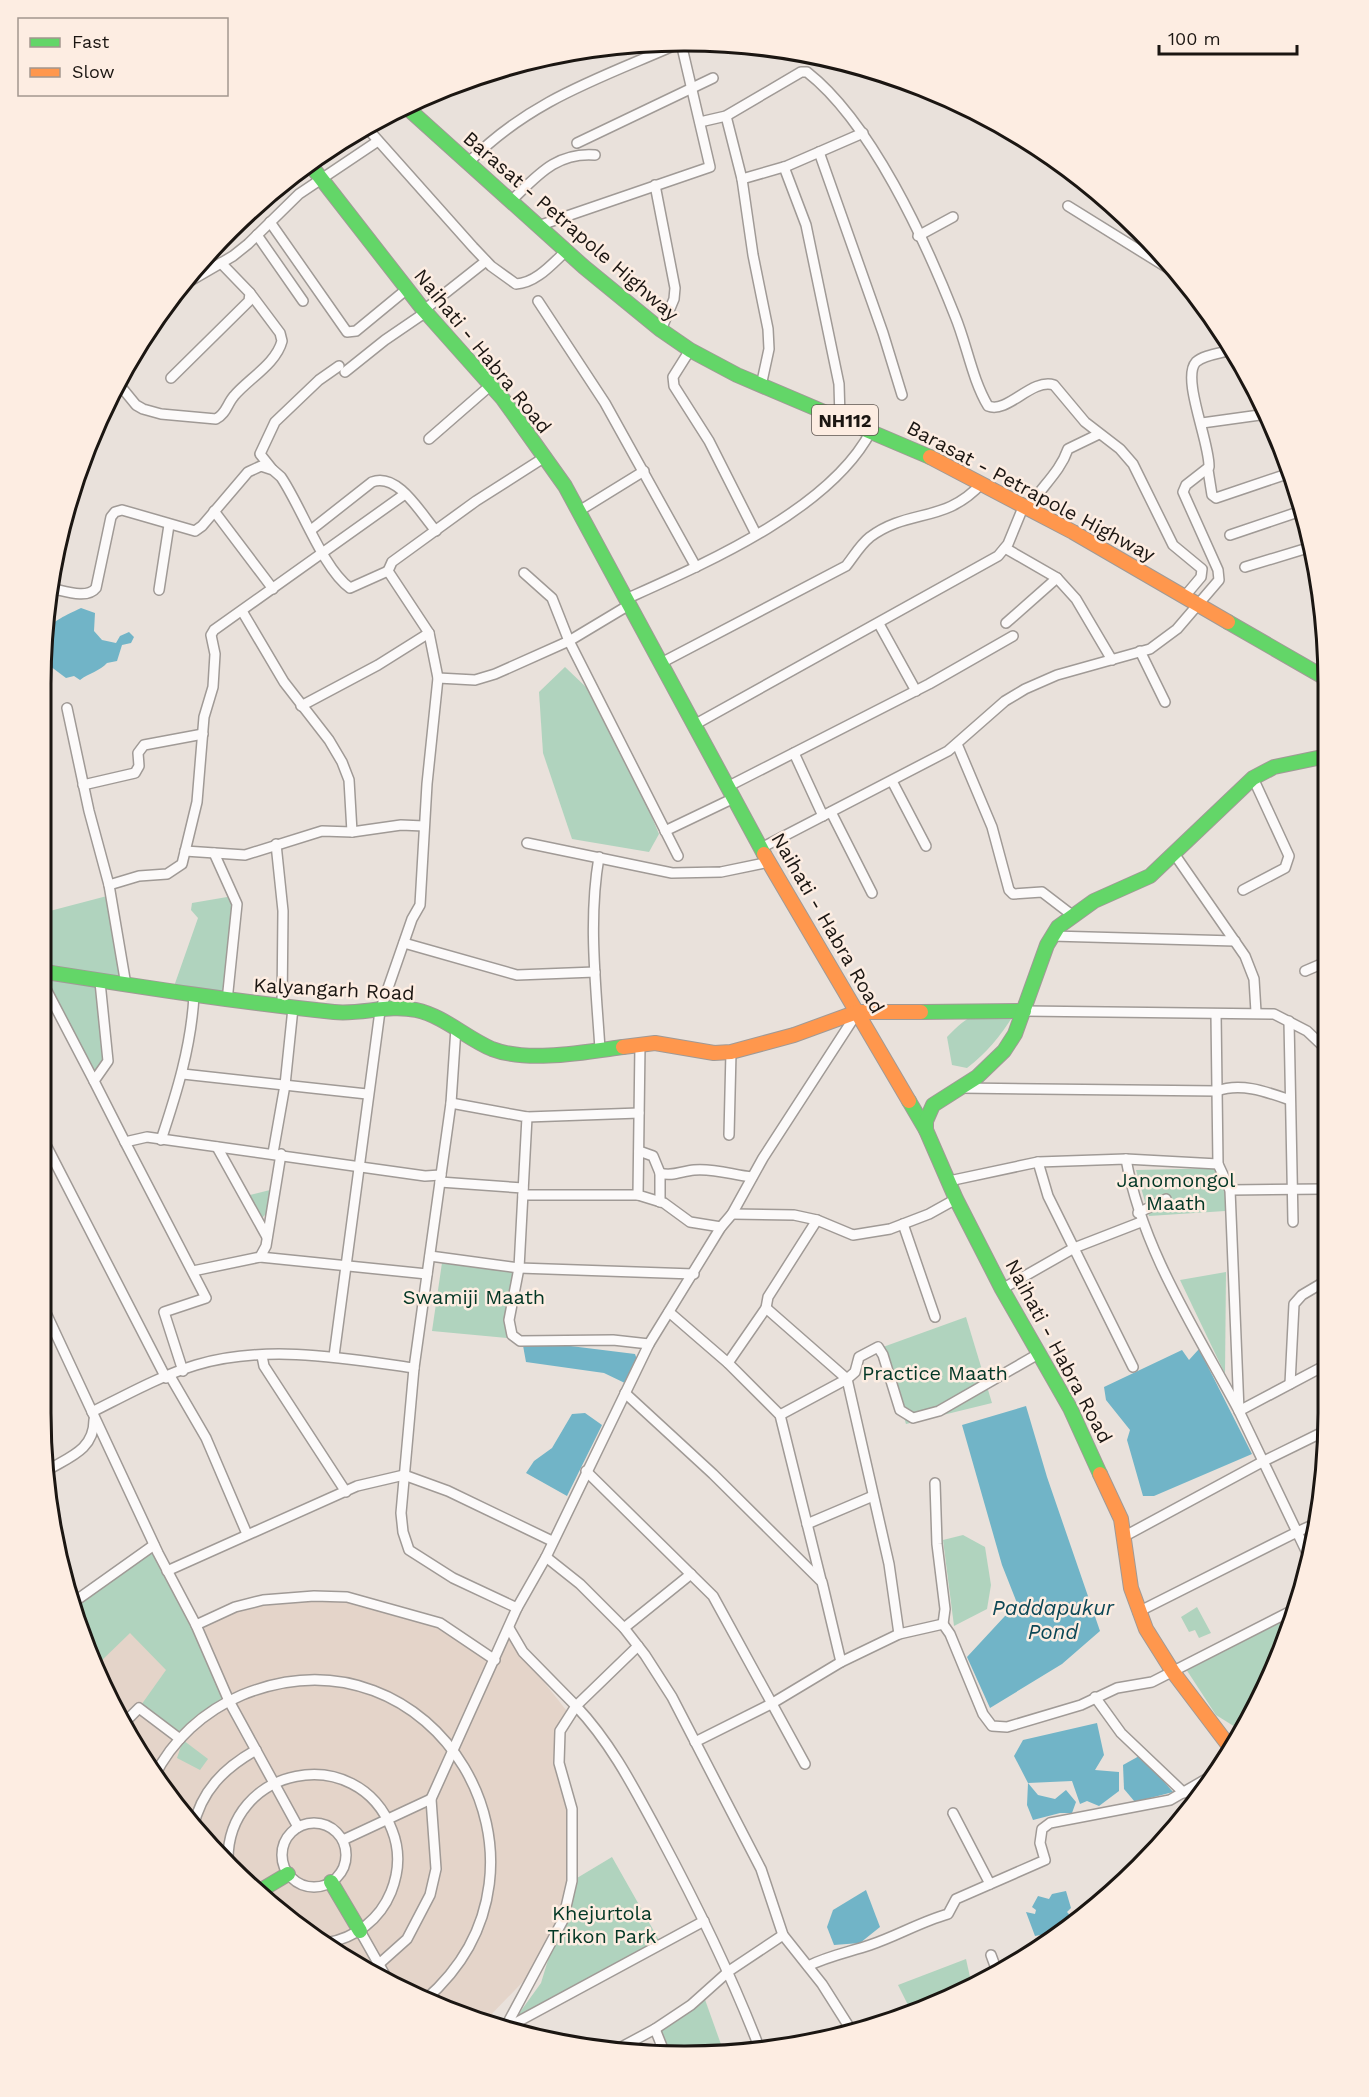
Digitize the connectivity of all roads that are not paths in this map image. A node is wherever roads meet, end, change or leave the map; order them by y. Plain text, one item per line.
1 (683, 51) edge
2 (661, 52) edge
3 (713, 78) dead end
4 (692, 88) junction
5 (412, 112) edge
6 (726, 116) junction
7 (700, 122) junction
8 (863, 133) junction
9 (372, 134) edge
10 (378, 141) junction
11 (577, 142) dead end
12 (819, 152) junction
13 (595, 155) dead end
14 (468, 163) junction
15 (784, 167) junction
16 (315, 171) edge
17 (321, 179) junction
18 (742, 179) junction
19 (655, 185) junction
20 (510, 201) junction
21 (1068, 206) dead end
22 (953, 217) dead end
23 (270, 222) junction
24 (538, 226) junction
25 (257, 235) junction
26 (918, 236) junction
27 (566, 251) junction
28 (1153, 259) edge
29 (486, 261) junction
30 (221, 263) junction
31 (203, 274) edge
32 (407, 289) junction
33 (250, 293) junction
34 (303, 301) dead end
35 (538, 301) dead end
36 (425, 311) junction
37 (661, 330) junction
38 (690, 350) junction
39 (1223, 352) edge
40 (171, 378) dead end
41 (491, 385) junction
42 (762, 386) junction
43 (124, 390) edge
44 (902, 395) dead end
45 (1258, 415) edge
46 (840, 418) junction
47 (1202, 423) junction
48 (871, 431) junction
49 (1099, 434) junction
50 (429, 439) dead end
51 (544, 458) junction
52 (273, 470) junction
53 (1208, 470) junction
54 (644, 471) junction
55 (1282, 476) edge
56 (982, 483) junction
57 (405, 495) junction
58 (1026, 506) junction
59 (214, 511) junction
60 (579, 511) junction
61 (1294, 514) edge
62 (169, 525) junction
63 (311, 530) junction
64 (436, 531) junction
65 (756, 534) junction
66 (1230, 536) dead end
67 (1005, 548) junction
68 (1303, 549) edge
69 (323, 554) junction
70 (696, 567) junction
71 (1245, 567) dead end
72 (388, 571) junction
73 (524, 573) dead end
74 (1057, 578) junction
75 (273, 589) junction
76 (58, 590) edge
77 (159, 590) dead end
78 (1185, 596) junction
79 (628, 602) junction
80 (1197, 603) junction
81 (242, 611) junction
82 (1006, 623) dead end
83 (879, 624) junction
84 (429, 633) junction
85 (1013, 636) dead end
86 (569, 641) junction
87 (1140, 651) junction
88 (1112, 660) junction
89 (661, 663) junction
90 (1318, 674) edge
91 (438, 678) junction
92 (916, 691) junction
93 (1165, 702) dead end
94 (301, 706) junction
95 (67, 708) dead end
96 (694, 725) junction
97 (203, 734) junction
98 (957, 744) junction
99 (794, 753) junction
100 (1318, 758) edge
101 (1253, 778) junction
102 (892, 781) junction
103 (83, 785) junction
104 (731, 792) junction
105 (827, 814) junction
106 (424, 826) junction
107 (665, 831) junction
108 (352, 832) junction
109 (527, 843) dead end
110 (276, 844) junction
111 (926, 846) dead end
112 (760, 848) junction
113 (185, 851) junction
114 (214, 853) junction
115 (1175, 855) junction
116 (678, 856) dead end
117 (599, 857) junction
118 (769, 862) junction
119 (109, 885) junction
120 (1243, 890) dead end
121 (872, 893) dead end
122 (1072, 915) junction
123 (1052, 936) junction
124 (1235, 941) junction
125 (404, 943) junction
126 (1318, 965) edge
127 (1305, 971) dead end
128 (595, 972) junction
129 (51, 973) edge
130 (100, 981) junction
131 (126, 985) junction
132 (194, 996) junction
133 (51, 999) edge
134 (227, 1001) junction
135 (287, 1007) junction
136 (380, 1011) junction
137 (1024, 1011) junction
138 (857, 1012) junction
139 (1256, 1012) junction
140 (1216, 1014) junction
141 (1289, 1021) junction
142 (456, 1028) junction
143 (1318, 1041) edge
144 (640, 1044) junction
145 (600, 1049) junction
146 (731, 1052) junction
147 (183, 1074) junction
148 (94, 1081) junction
149 (285, 1085) junction
150 (958, 1088) junction
151 (1217, 1091) junction
152 (367, 1094) junction
153 (1290, 1100) junction
154 (451, 1103) junction
155 (639, 1113) junction
156 (527, 1118) junction
157 (926, 1130) junction
158 (729, 1135) dead end
159 (161, 1140) junction
160 (125, 1142) junction
161 (217, 1147) junction
162 (639, 1151) junction
163 (277, 1154) junction
164 (51, 1155) edge
165 (1126, 1159) junction
166 (1038, 1162) junction
167 (1218, 1164) junction
168 (358, 1166) junction
169 (660, 1173) junction
170 (752, 1177) junction
171 (440, 1179) junction
172 (949, 1181) junction
173 (1290, 1189) junction
174 (1318, 1189) edge
175 (1230, 1190) junction
176 (523, 1192) junction
177 (638, 1195) junction
178 (956, 1198) junction
179 (1166, 1199) dead end
180 (660, 1202) junction
181 (732, 1214) junction
182 (1140, 1217) junction
183 (817, 1220) junction
184 (1293, 1222) dead end
185 (903, 1224) junction
186 (721, 1227) junction
187 (267, 1237) junction
188 (1074, 1248) junction
189 (430, 1256) junction
190 (260, 1257) junction
191 (345, 1264) junction
192 (519, 1268) junction
193 (193, 1271) junction
194 (427, 1274) junction
195 (694, 1274) junction
196 (1318, 1285) edge
197 (1002, 1288) junction
198 (766, 1308) junction
199 (669, 1312) junction
200 (934, 1317) dead end
201 (51, 1323) edge
202 (649, 1344) junction
203 (1040, 1353) junction
204 (261, 1356) junction
205 (334, 1356) junction
206 (728, 1363) junction
207 (1133, 1367) dead end
208 (414, 1368) junction
209 (1318, 1369) edge
210 (183, 1371) junction
211 (168, 1377) junction
212 (847, 1379) junction
213 (1290, 1384) junction
214 (625, 1393) junction
215 (1239, 1412) junction
216 (93, 1415) junction
217 (780, 1415) junction
218 (1317, 1435) edge
219 (1262, 1462) junction
220 (53, 1467) edge
221 (586, 1471) junction
222 (404, 1475) junction
223 (934, 1483) dead end
224 (346, 1492) junction
225 (873, 1496) junction
226 (807, 1524) junction
227 (1307, 1527) edge
228 (1297, 1532) junction
229 (247, 1534) junction
230 (1125, 1536) junction
231 (552, 1542) junction
232 (154, 1545) junction
233 (1304, 1546) edge
234 (546, 1557) junction
235 (167, 1571) junction
236 (691, 1574) junction
237 (822, 1582) junction
238 (79, 1595) edge
239 (518, 1608) junction
240 (1138, 1612) junction
241 (1285, 1614) edge
242 (942, 1624) junction
243 (196, 1625) junction
244 (509, 1628) junction
245 (624, 1628) junction
246 (899, 1634) junction
247 (638, 1646) junction
248 (495, 1660) junction
249 (841, 1662) junction
250 (1173, 1672) junction
251 (1095, 1697) junction
252 (229, 1701) junction
253 (771, 1704) junction
254 (576, 1706) junction
255 (130, 1717) edge
256 (180, 1739) junction
257 (1225, 1741) edge
258 (695, 1742) junction
259 (453, 1749) junction
260 (256, 1750) junction
261 (805, 1764) dead end
262 (160, 1768) edge
263 (274, 1783) junction
264 (1196, 1786) edge
265 (1184, 1793) junction
266 (431, 1799) junction
267 (954, 1813) dead end
268 (197, 1817) edge
269 (388, 1819) junction
270 (298, 1827) junction
271 (343, 1840) junction
272 (229, 1852) edge
273 (288, 1874) junction
274 (331, 1882) junction
275 (990, 1884) junction
276 (265, 1888) edge
277 (704, 1921) junction
278 (360, 1931) junction
279 (783, 1935) junction
280 (337, 1941) edge
281 (991, 1955) dead end
282 (380, 1964) junction
283 (995, 1964) edge
284 (808, 1966) junction
285 (382, 1969) edge
286 (729, 1971) junction
287 (432, 1993) edge
288 (512, 2021) edge
289 (518, 2023) edge
290 (847, 2024) edge
291 (655, 2029) junction
292 (757, 2042) edge
293 (628, 2044) edge
294 (661, 2045) edge

1 - 4 street
2 - 14 street
3 - 4 street
4 - 7 street
4 - 11 street
5 - 14 main road, Barasat - Petrapole Highway / NH112
6 - 7 street
6 - 8 street
6 - 18 street
7 - 19 street
8 - 12 street
8 - 26 street
9 - 10 street
10 - 17 street
10 - 29 street
12 - 15 street
12 - 44 street
13 - 20 street
14 - 20 main road, Barasat - Petrapole Highway / NH112
15 - 18 street
15 - 46 street
16 - 17 main road, Naihati - Habra Road
17 - 23 street
17 - 32 main road, Naihati - Habra Road
18 - 42 street
19 - 24 street
19 - 37 street
20 - 24 main road, Barasat - Petrapole Highway / NH112
21 - 28 street
22 - 26 street
23 - 25 street
23 - 32 street
24 - 27 main road, Barasat - Petrapole Highway / NH112
25 - 30 street
25 - 34 street
26 - 49 street
27 - 29 street
27 - 37 main road, Barasat - Petrapole Highway / NH112
29 - 36 street
30 - 31 street
30 - 33 street
32 - 36 main road, Naihati - Habra Road
33 - 40 street
33 - 43 street
35 - 54 street
36 - 41 main road, Naihati - Habra Road
36 - 52 street
37 - 38 main road, Barasat - Petrapole Highway / NH112
38 - 42 main road, Barasat - Petrapole Highway / NH112
38 - 65 street
39 - 47 street
41 - 50 street
41 - 51 main road, Naihati - Habra Road
42 - 46 main road, Barasat - Petrapole Highway / NH112
45 - 47 street
46 - 48 main road, Barasat - Petrapole Highway / NH112
47 - 53 street
48 - 56 main road, Barasat - Petrapole Highway / NH112
48 - 65 street
49 - 58 street
49 - 78 street
51 - 60 main road, Naihati - Habra Road
51 - 64 street
52 - 59 street
52 - 63 street
53 - 55 street
53 - 80 street
54 - 60 street
54 - 70 street
56 - 58 main road, Barasat - Petrapole Highway / NH112
56 - 89 street
57 - 63 street
57 - 64 street
57 - 69 street
58 - 67 street
58 - 78 main road, Barasat - Petrapole Highway / NH112
59 - 62 street
59 - 75 street
60 - 79 main road, Naihati - Habra Road
61 - 66 street
62 - 76 street
62 - 77 street
63 - 69 street
64 - 72 street
65 - 70 street
67 - 74 street
67 - 83 street
68 - 71 street
69 - 72 street
69 - 75 street
70 - 79 street
72 - 84 street
73 - 86 street
74 - 82 street
74 - 88 street
75 - 81 street
78 - 80 main road, Barasat - Petrapole Highway / NH112
79 - 86 street
79 - 89 main road, Naihati - Habra Road
80 - 87 street
80 - 90 main road, Barasat - Petrapole Highway / NH112
81 - 94 street
81 - 97 street
83 - 92 street
83 - 96 street
84 - 91 street
84 - 94 street
85 - 92 street
86 - 91 street
86 - 107 street
87 - 88 street
87 - 93 street
88 - 98 street
89 - 96 main road, Naihati - Habra Road
91 - 106 street
92 - 99 street
94 - 108 street
95 - 103 street
96 - 104 main road, Naihati - Habra Road
97 - 103 street
97 - 113 street
98 - 102 street
98 - 122 street
99 - 104 street
99 - 105 street
100 - 101 main road
101 - 115 main road
101 - 120 street
102 - 105 street
102 - 111 street
103 - 119 street
104 - 107 street
104 - 112 main road, Naihati - Habra Road
105 - 112 street
105 - 121 street
106 - 108 street
106 - 125 street
107 - 116 street
108 - 110 street
109 - 117 street
110 - 114 street
110 - 135 street
112 - 118 main road, Naihati - Habra Road
113 - 114 street
113 - 119 street
114 - 134 street
115 - 122 main road
115 - 124 street
117 - 118 street
117 - 128 street
118 - 138 main road, Naihati - Habra Road
119 - 131 street
122 - 123 main road
123 - 124 street
123 - 137 main road
124 - 139 street
125 - 128 street
125 - 136 street
126 - 127 street
128 - 145 street
129 - 130 main road, Kalyangarh Road
130 - 131 main road, Kalyangarh Road
130 - 148 street
131 - 132 main road, Kalyangarh Road
132 - 134 main road, Kalyangarh Road
132 - 147 street
133 - 148 street
134 - 135 main road, Kalyangarh Road
135 - 136 main road, Kalyangarh Road
135 - 149 street
136 - 142 main road, Kalyangarh Road
136 - 152 street
137 - 138 main road, Kalyangarh Road
137 - 140 street
137 - 150 main road
138 - 146 main road, Kalyangarh Road
138 - 157 main road, Naihati - Habra Road
138 - 170 street
139 - 140 street
139 - 141 street
140 - 151 street
141 - 143 street
141 - 153 street
142 - 145 main road, Kalyangarh Road
142 - 154 street
144 - 145 main road, Kalyangarh Road
144 - 146 main road, Kalyangarh Road
144 - 155 street
146 - 158 street
147 - 149 street
147 - 159 street
148 - 160 street
149 - 152 street
149 - 163 street
150 - 151 street
150 - 157 main road
151 - 153 street
151 - 167 street
152 - 168 street
153 - 173 street
154 - 156 street
154 - 171 street
155 - 156 street
155 - 162 street
156 - 176 street
157 - 172 main road, Naihati - Habra Road
159 - 160 street
159 - 161 street
160 - 193 street
161 - 163 street
161 - 187 street
162 - 169 street
162 - 177 street
163 - 168 street
163 - 187 street
164 - 211 street
165 - 166 street
165 - 167 street
165 - 182 street
166 - 172 street
166 - 188 street
167 - 175 street
168 - 171 street
168 - 191 street
169 - 170 street
169 - 180 street
170 - 181 street
171 - 176 street
171 - 189 street
172 - 178 main road, Naihati - Habra Road
173 - 174 street
173 - 175 street
173 - 184 street
175 - 215 street
176 - 177 street
176 - 192 street
177 - 180 street
178 - 185 street
178 - 197 main road, Naihati - Habra Road
179 - 182 street
180 - 186 street
181 - 183 street
181 - 186 street
182 - 188 street
182 - 215 street
183 - 185 street
183 - 198 street
185 - 200 street
186 - 195 street
187 - 190 street
188 - 197 street
188 - 207 street
189 - 192 street
189 - 194 street
190 - 191 street
190 - 193 street
191 - 194 street
191 - 205 street
192 - 195 street
192 - 202 street
193 - 210 street
194 - 208 street
195 - 199 street
196 - 213 street
197 - 203 main road, Naihati - Habra Road
198 - 206 street
198 - 212 street
199 - 202 street
199 - 206 street
201 - 216 street
202 - 214 street
203 - 212 street
203 - 230 main road, Naihati - Habra Road
204 - 205 street
204 - 210 street
204 - 224 street
205 - 208 street
206 - 217 street
208 - 222 street
209 - 213 street
210 - 211 street
211 - 216 street
211 - 229 street
212 - 217 street
212 - 225 street
213 - 215 street
214 - 221 street
214 - 237 street
215 - 219 street
216 - 220 street
216 - 232 street
217 - 226 street
218 - 219 street
219 - 228 street
219 - 230 street
221 - 231 street
221 - 236 street
222 - 224 street
222 - 231 street
222 - 239 street
223 - 242 street
224 - 229 street
225 - 226 street
225 - 246 street
226 - 237 street
227 - 228 street
228 - 233 street
228 - 240 street
229 - 235 street
230 - 240 main road, Naihati - Habra Road
231 - 234 street
232 - 235 street
232 - 238 street
234 - 239 street
234 - 245 street
235 - 243 street
236 - 245 street
236 - 253 street
237 - 249 street
239 - 244 street
240 - 250 main road, Naihati - Habra Road
241 - 250 street
242 - 246 street
242 - 251 street
243 - 248 street
243 - 252 street
244 - 248 street
244 - 254 street
245 - 247 street
246 - 249 street
247 - 254 street
247 - 258 street
248 - 259 street
249 - 253 street
250 - 251 street
250 - 257 main road, Naihati - Habra Road
251 - 265 street
252 - 256 street
252 - 259 street
252 - 260 street
253 - 258 street
253 - 261 street
254 - 277 street
254 - 288 street
255 - 256 street
256 - 262 street
258 - 279 street
259 - 266 street
259 - 287 street
260 - 263 street
260 - 268 street
263 - 269 street
263 - 270 street
263 - 272 street
264 - 265 street
265 - 275 street
266 - 269 street
266 - 282 street
267 - 275 street
269 - 271 street
269 - 278 street
270 - 271 street
270 - 273 street
271 - 274 street
273 - 274 street
273 - 276 main road
274 - 278 main road
275 - 284 street
277 - 286 street
277 - 289 street
278 - 280 street
278 - 282 street
279 - 284 street
279 - 286 street
281 - 283 street
282 - 285 street
284 - 290 street
286 - 291 street
286 - 292 street
291 - 293 street
291 - 294 street

